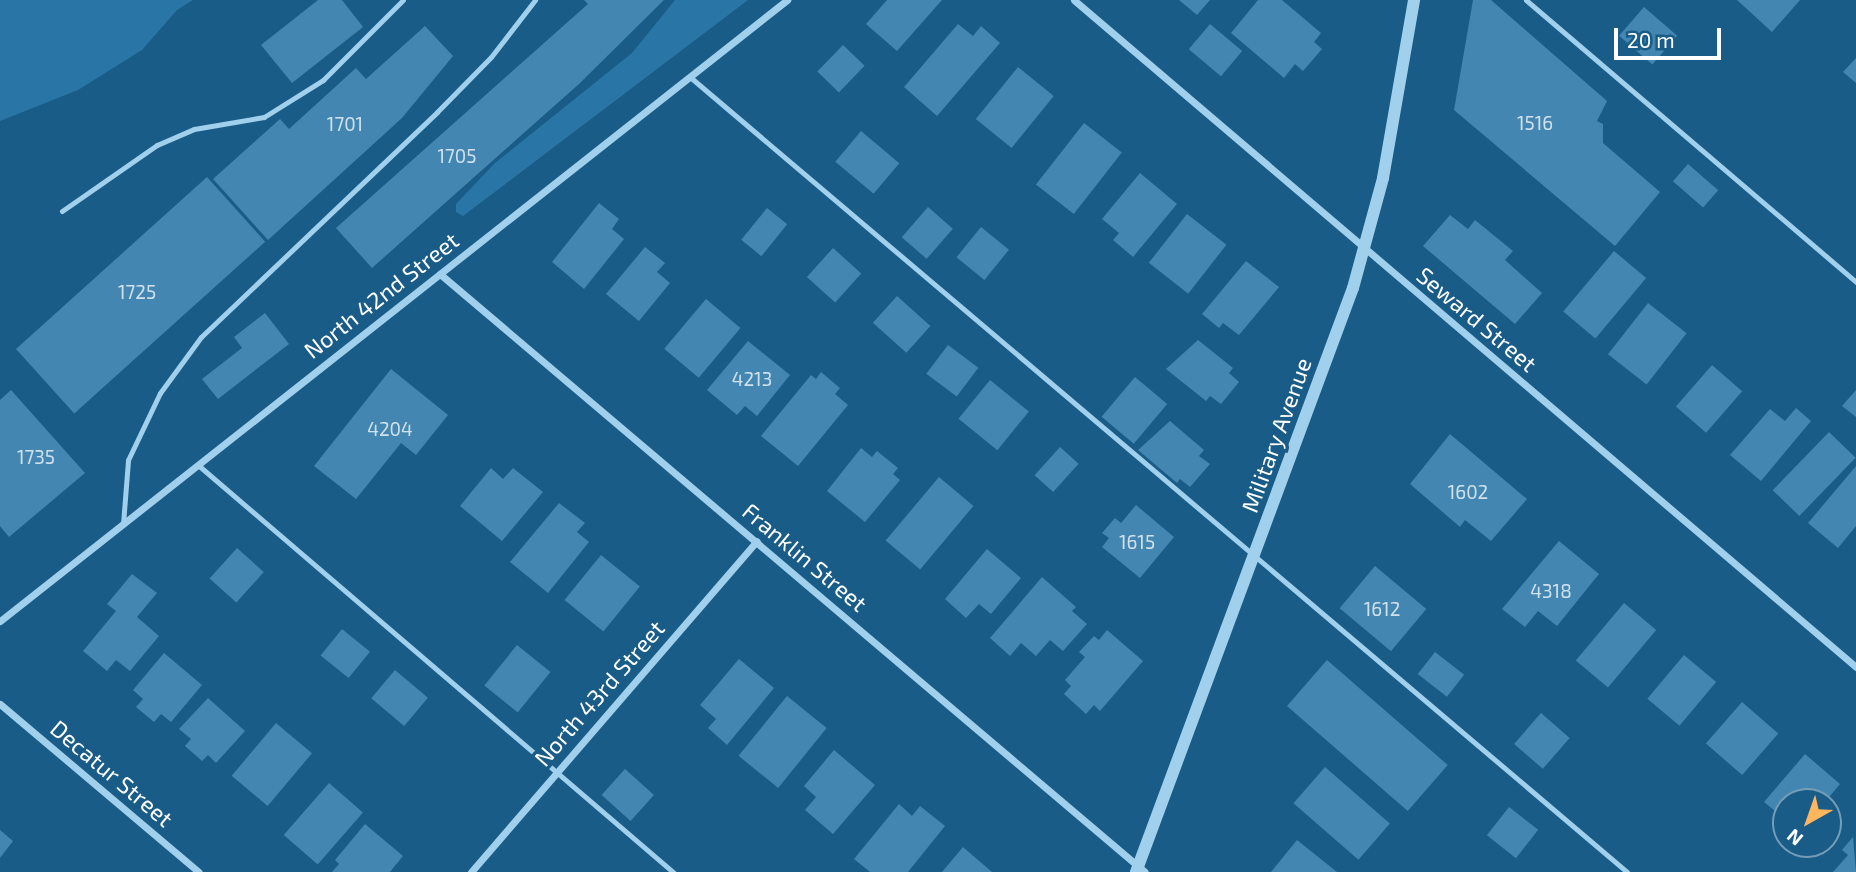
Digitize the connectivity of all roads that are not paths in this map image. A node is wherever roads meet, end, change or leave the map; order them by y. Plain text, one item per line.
1 (403, 0) edge
2 (536, 0) edge
3 (787, 0) edge
4 (1074, 0) edge
5 (1414, 0) edge
6 (1526, 0) edge
7 (690, 77) junction
8 (62, 211) dead end
9 (1364, 248) junction
10 (440, 274) junction
11 (1856, 282) edge
12 (198, 465) junction
13 (123, 524) junction
14 (757, 541) junction
15 (1255, 553) junction
16 (0, 621) edge
17 (1856, 667) edge
18 (0, 704) edge
19 (555, 772) junction
20 (1140, 870) edge
21 (199, 872) edge
22 (471, 872) edge
23 (673, 872) edge
24 (1627, 872) edge

1 - 8 lane
2 - 13 lane
3 - 7 street, North 42nd Street
4 - 9 street, Seward Street
5 - 9 street, Military Avenue
6 - 11 lane
7 - 10 street, North 42nd Street
7 - 15 lane
9 - 15 street, Military Avenue
9 - 17 street, Seward Street
10 - 12 street, North 42nd Street
10 - 14 street, Franklin Street
12 - 13 street, North 42nd Street
12 - 19 lane
13 - 16 street, North 42nd Street
14 - 19 street, North 43rd Street
14 - 20 street, Franklin Street
15 - 20 street, Military Avenue
15 - 24 lane
18 - 21 street, Decatur Street
19 - 22 street, North 43rd Street
19 - 23 lane

